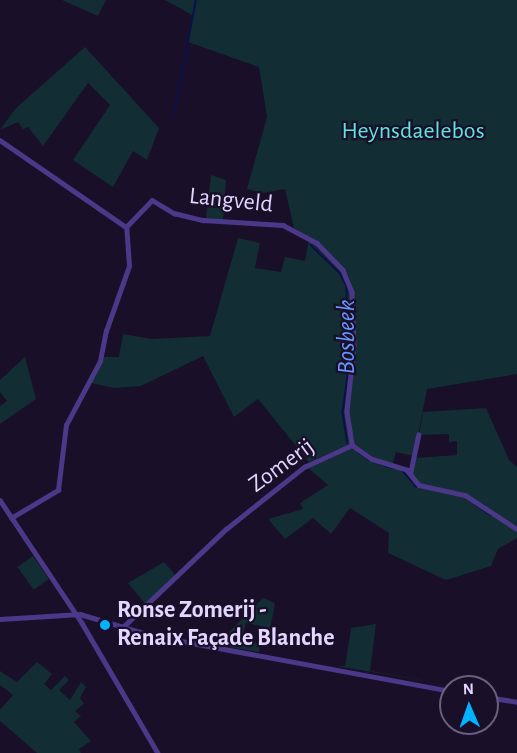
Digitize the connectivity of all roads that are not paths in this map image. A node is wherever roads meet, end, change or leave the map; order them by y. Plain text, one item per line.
1 (0, 140) edge
2 (126, 227) junction
3 (418, 435) dead end
4 (352, 445) junction
5 (410, 474) junction
6 (0, 500) edge
7 (11, 518) junction
8 (517, 529) edge
9 (75, 614) junction
10 (0, 619) edge
11 (123, 627) junction
12 (439, 689) edge
13 (499, 699) edge
14 (517, 702) edge
15 (158, 753) edge

1 - 2 street
2 - 4 street, Langveld
2 - 7 street
3 - 5 street
4 - 5 street, Zomerij
4 - 11 street, Zomerij
5 - 8 street, Zomerij
6 - 7 street
7 - 9 street
9 - 10 street
9 - 11 street
9 - 15 street
11 - 12 street
13 - 14 street

